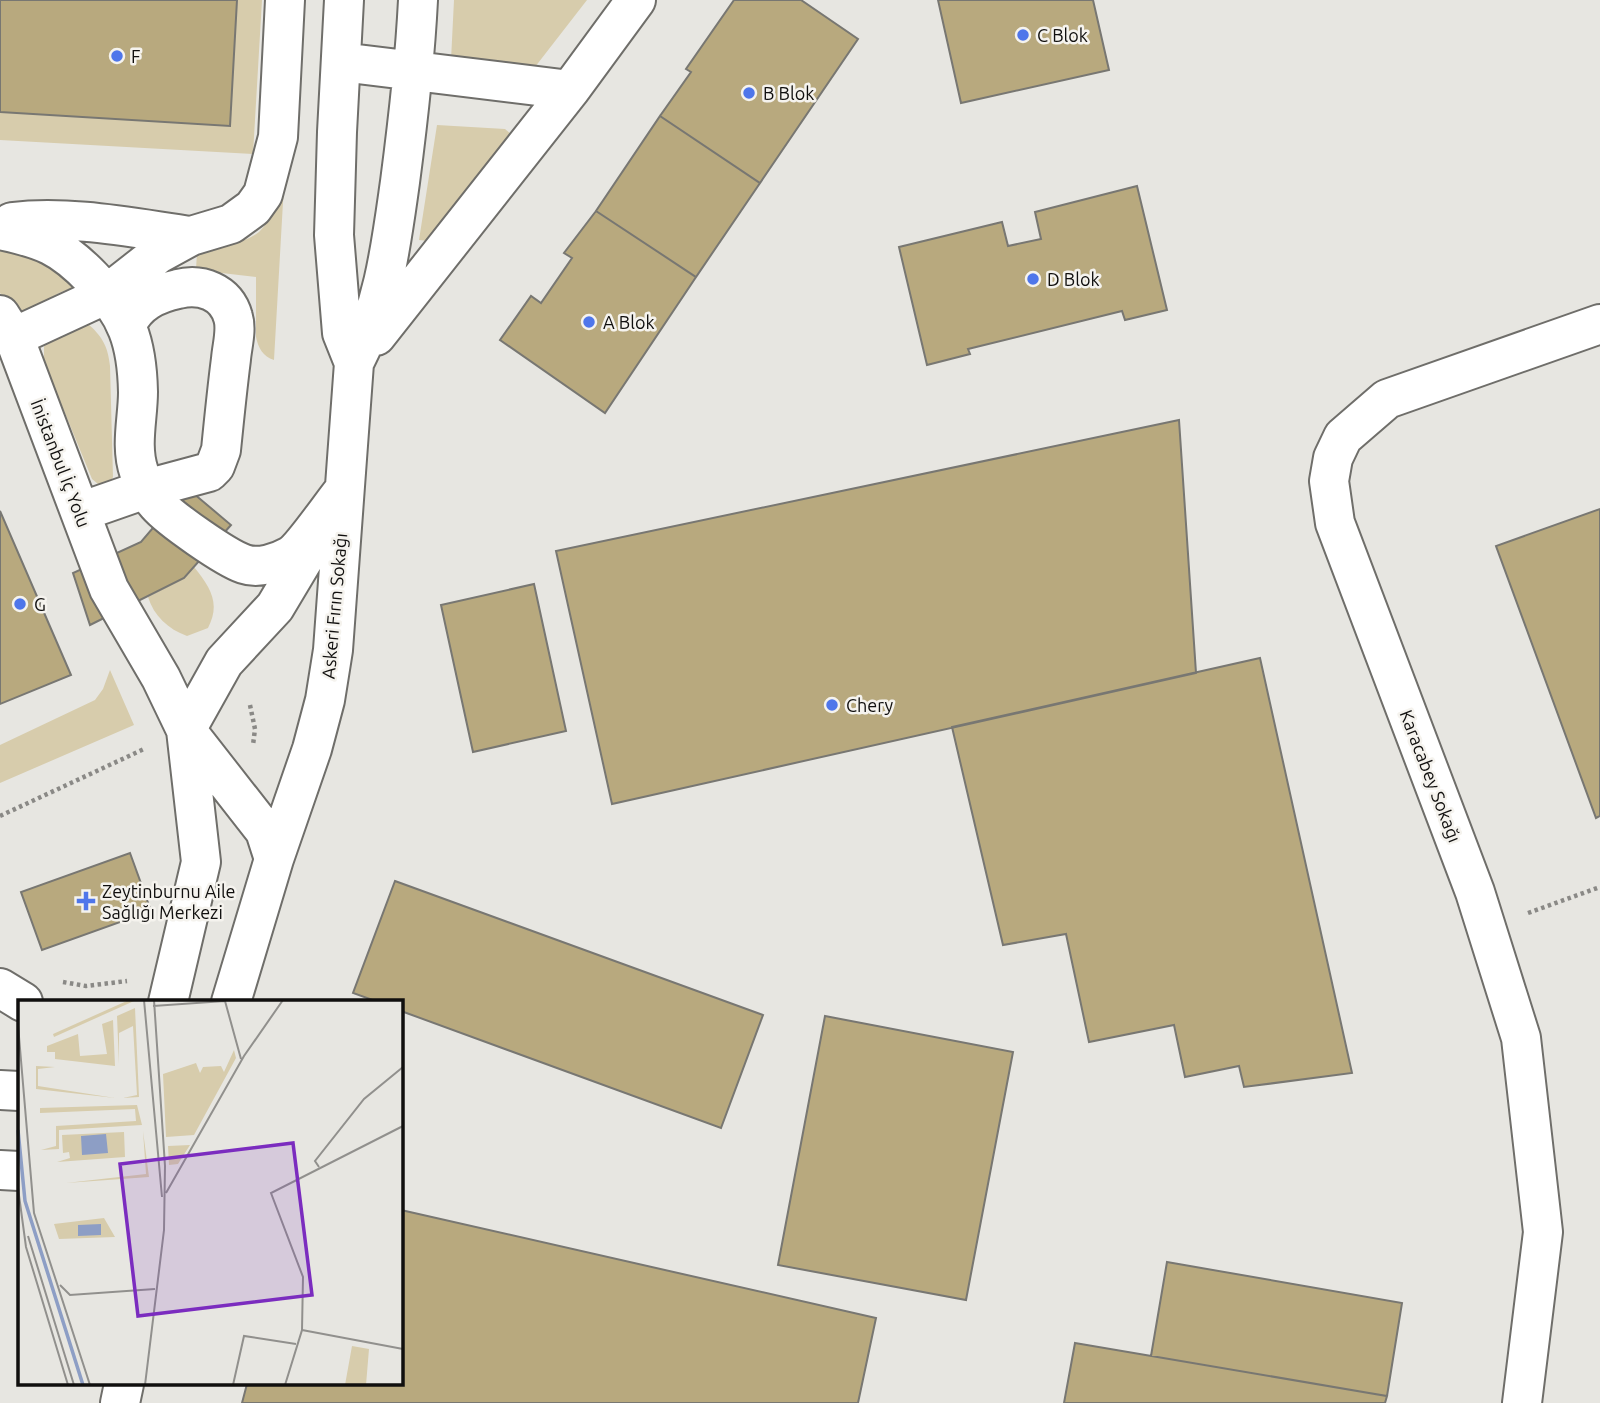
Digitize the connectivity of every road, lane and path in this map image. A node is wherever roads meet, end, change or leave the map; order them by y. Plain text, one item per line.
1 (285, 0) edge
2 (344, 0) edge
3 (418, 0) edge
4 (636, 0) edge
5 (341, 62) junction
6 (414, 71) junction
7 (570, 90) junction
8 (0, 227) edge
9 (191, 236) junction
10 (117, 309) junction
11 (1600, 324) edge
12 (7, 326) edge
13 (354, 363) junction
14 (146, 488) junction
15 (344, 490) junction
16 (80, 512) junction
17 (186, 730) junction
18 (146, 748) dead end
19 (0, 816) edge
20 (274, 859) junction
21 (1600, 887) edge
22 (1487, 929) junction
23 (55, 978) dead end
24 (0, 988) edge
25 (154, 991) edge
26 (20, 1000) edge
27 (232, 1000) edge
28 (0, 1170) edge
29 (18, 1171) edge
30 (1522, 1403) edge

1 - 9 street, İnistanbul İç Yolu
2 - 5 street, Askeri Fırın Sokağı
3 - 6 street, Askeri Fırın Sokağı
4 - 7 street
5 - 6 street
5 - 13 street, Askeri Fırın Sokağı
6 - 7 street
6 - 13 street, Askeri Fırın Sokağı
7 - 13 street
8 - 9 street, İnistanbul İç Yolu
8 - 10 street, İnistanbul İç Yolu
9 - 10 street, İnistanbul İç Yolu
10 - 12 street, İnistanbul İç Yolu
10 - 14 street, İnistanbul İç Yolu
10 - 14 street
11 - 22 street, Karacabey Sokağı
12 - 16 street, İnistanbul İç Yolu
13 - 15 street, Askeri Fırın Sokağı
14 - 15 street, İnistanbul İç Yolu
14 - 16 street
15 - 17 street
15 - 20 street, Askeri Fırın Sokağı
16 - 17 street, İnistanbul İç Yolu
17 - 20 street
17 - 25 street
18 - 19 path
20 - 27 street, Askeri Fırın Sokağı
21 - 22 path
22 - 30 street, Karacabey Sokağı
23 - 25 path
24 - 26 street
28 - 29 street

